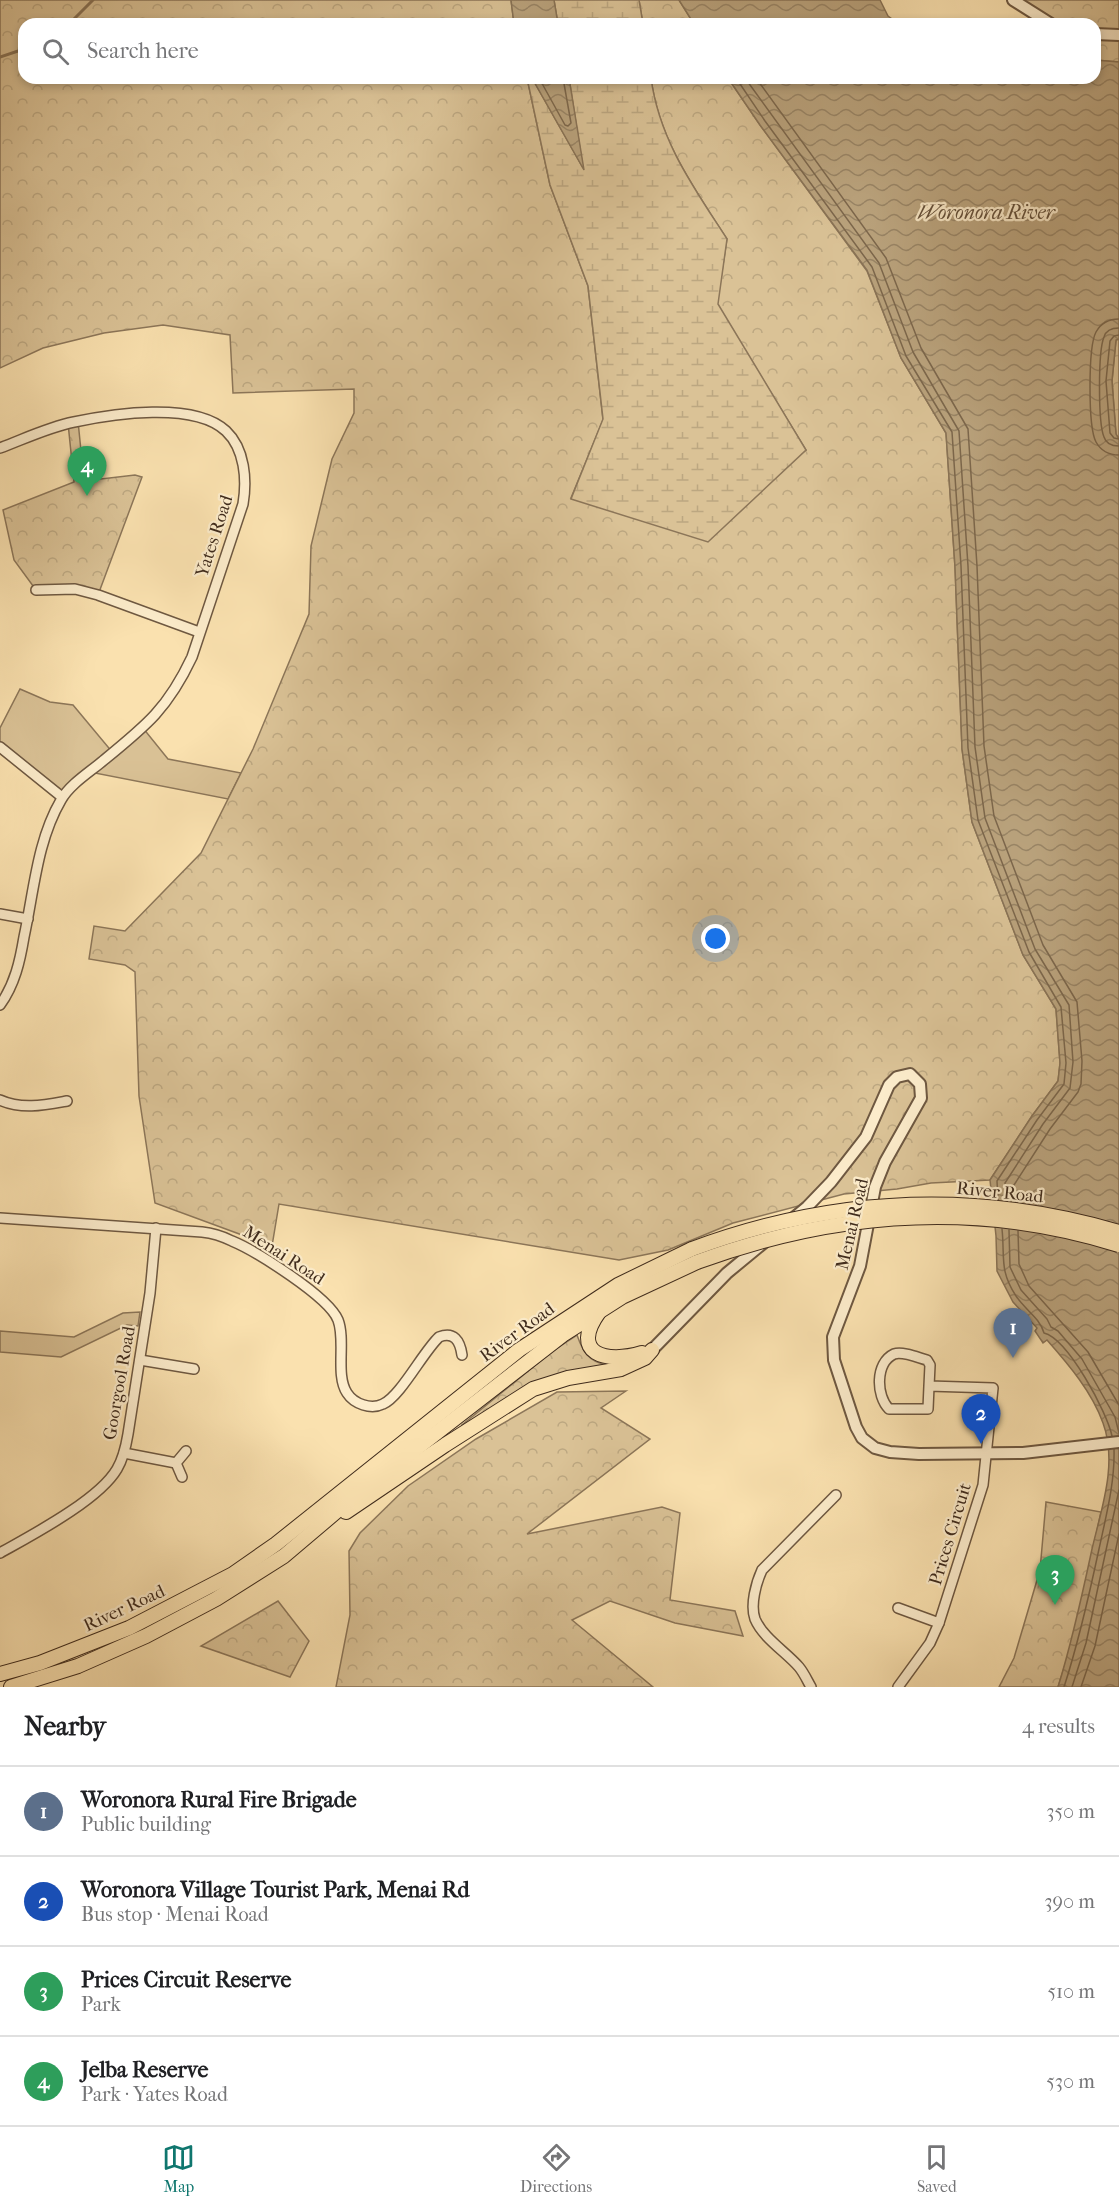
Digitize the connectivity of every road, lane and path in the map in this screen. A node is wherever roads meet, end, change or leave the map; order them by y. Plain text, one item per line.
1 (1012, 0) edge
2 (1041, 18) edge
3 (1101, 34) edge
4 (1119, 35) edge
5 (0, 448) edge
6 (36, 590) dead end
7 (199, 632) junction
8 (0, 747) edge
9 (62, 797) junction
10 (0, 914) edge
11 (28, 919) junction
12 (0, 1005) edge
13 (0, 1100) edge
14 (68, 1101) dead end
15 (0, 1218) edge
16 (156, 1228) junction
17 (1119, 1232) edge
18 (1119, 1245) edge
19 (694, 1255) junction
20 (603, 1308) junction
21 (652, 1350) junction
22 (462, 1355) dead end
23 (140, 1360) junction
24 (194, 1369) dead end
25 (929, 1386) junction
26 (1119, 1442) edge
27 (186, 1451) dead end
28 (124, 1453) junction
29 (988, 1454) junction
30 (176, 1463) junction
31 (182, 1477) dead end
32 (836, 1495) dead end
33 (322, 1526) junction
34 (0, 1553) edge
35 (898, 1608) dead end
36 (939, 1623) junction
37 (0, 1674) edge
38 (11, 1687) edge
39 (811, 1687) edge
40 (898, 1687) edge

1 - 2 street
3 - 4 street
5 - 7 street, Yates Road
6 - 7 street
7 - 9 street, Yates Road
8 - 9 street
9 - 11 street, Yates Road
10 - 11 street
11 - 12 street, Yates Road
13 - 14 street
15 - 16 street, Menai Road
16 - 22 street, Menai Road
16 - 23 street, Goorgool Road
17 - 19 main road, River Road, bridge
18 - 19 main road, River Road, bridge
19 - 20 main road, River Road
19 - 37 main road, River Road
20 - 21 main road
20 - 33 main road, River Road
21 - 29 street, Menai Road
21 - 33 main road
23 - 24 street
23 - 28 street, Goorgool Road
25 - 25 street
25 - 29 street, Prices Circuit
26 - 29 street, Menai Road
27 - 30 street
28 - 30 street
28 - 34 street, Goorgool Road
29 - 36 street, Prices Circuit
30 - 31 street
32 - 39 street
33 - 38 main road, River Road
35 - 36 street
36 - 40 street, Prices Circuit

